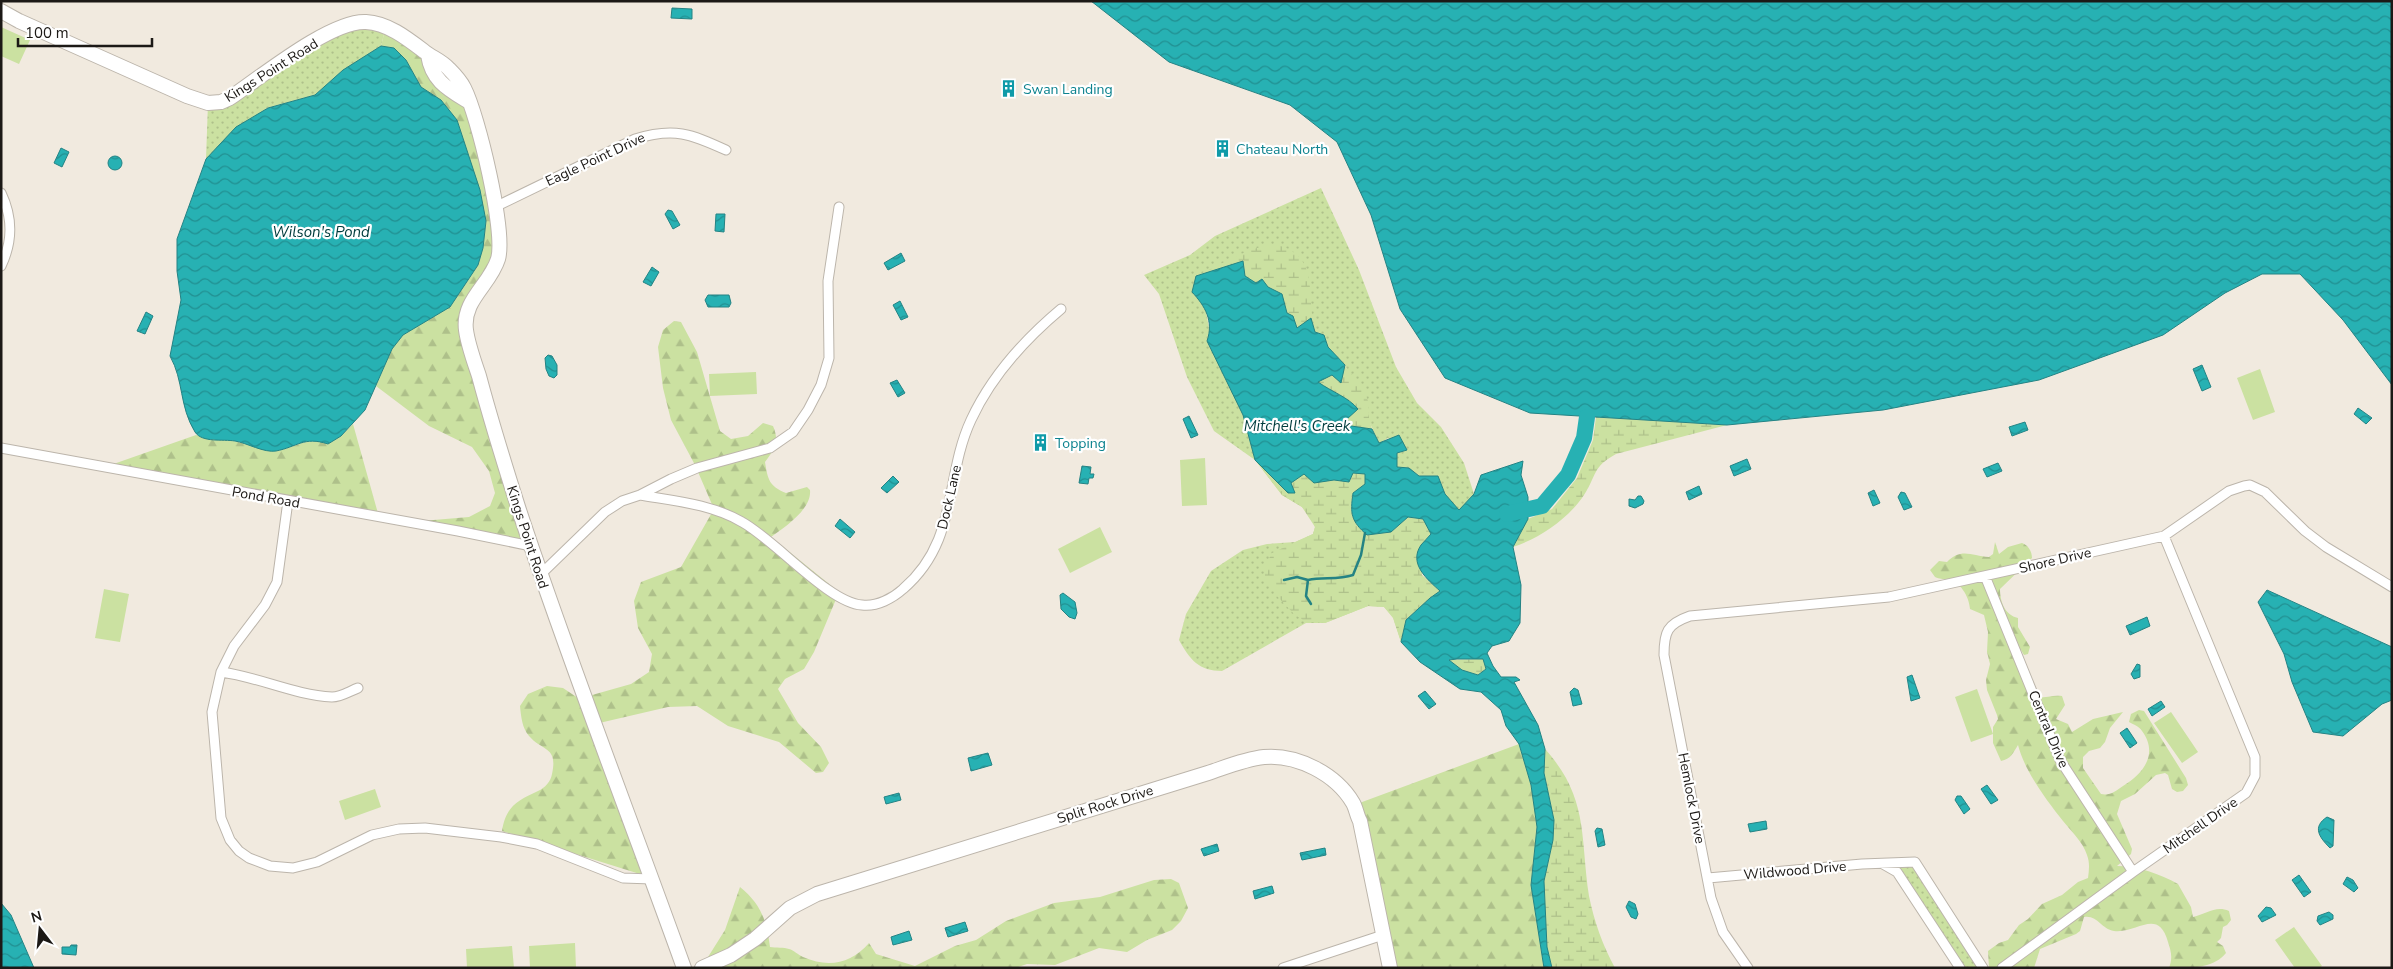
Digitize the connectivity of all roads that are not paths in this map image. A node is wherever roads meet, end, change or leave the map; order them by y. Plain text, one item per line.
1 (1, 10) edge
2 (726, 150) dead end
3 (1, 193) edge
4 (495, 206) junction
5 (840, 207) dead end
6 (1, 266) edge
7 (1061, 309) dead end
8 (1, 448) edge
9 (640, 495) junction
10 (288, 501) junction
11 (2164, 536) junction
12 (531, 546) junction
13 (540, 575) junction
14 (1985, 576) junction
15 (2392, 587) edge
16 (1674, 623) joint
17 (221, 672) junction
18 (358, 688) dead end
19 (1883, 864) junction
20 (2133, 872) junction
21 (1708, 878) junction
22 (652, 879) junction
23 (1383, 935) junction
24 (684, 968) edge
25 (702, 968) edge
26 (1283, 968) edge
27 (1390, 968) edge
28 (1748, 968) edge
29 (1960, 968) edge
30 (1983, 968) edge
31 (2002, 968) edge

1 - 4 street, Kings Point Road
2 - 4 street, Eagle Point Drive
3 - 6 street
4 - 12 street, Kings Point Road
5 - 9 street
7 - 9 street, Dock Lane
8 - 10 street, Pond Road
9 - 13 street
10 - 12 street, Pond Road
10 - 17 street
11 - 14 street, Shore Drive
11 - 15 street, Shore Drive
11 - 20 street, Mitchell Drive
12 - 13 street, Kings Point Road
13 - 22 street, Kings Point Road
14 - 16 street, Shore Drive
14 - 20 street, Central Drive
16 - 21 street, Hemlock Drive
17 - 18 street
17 - 22 street
19 - 21 street, Wildwood Drive
19 - 29 street
19 - 30 street, Wildwood Drive
20 - 31 street, Mitchell Drive
21 - 28 street, Hemlock Drive
22 - 24 street, Kings Point Road
23 - 25 street, Split Rock Drive
23 - 26 street
23 - 27 street, Split Rock Drive

